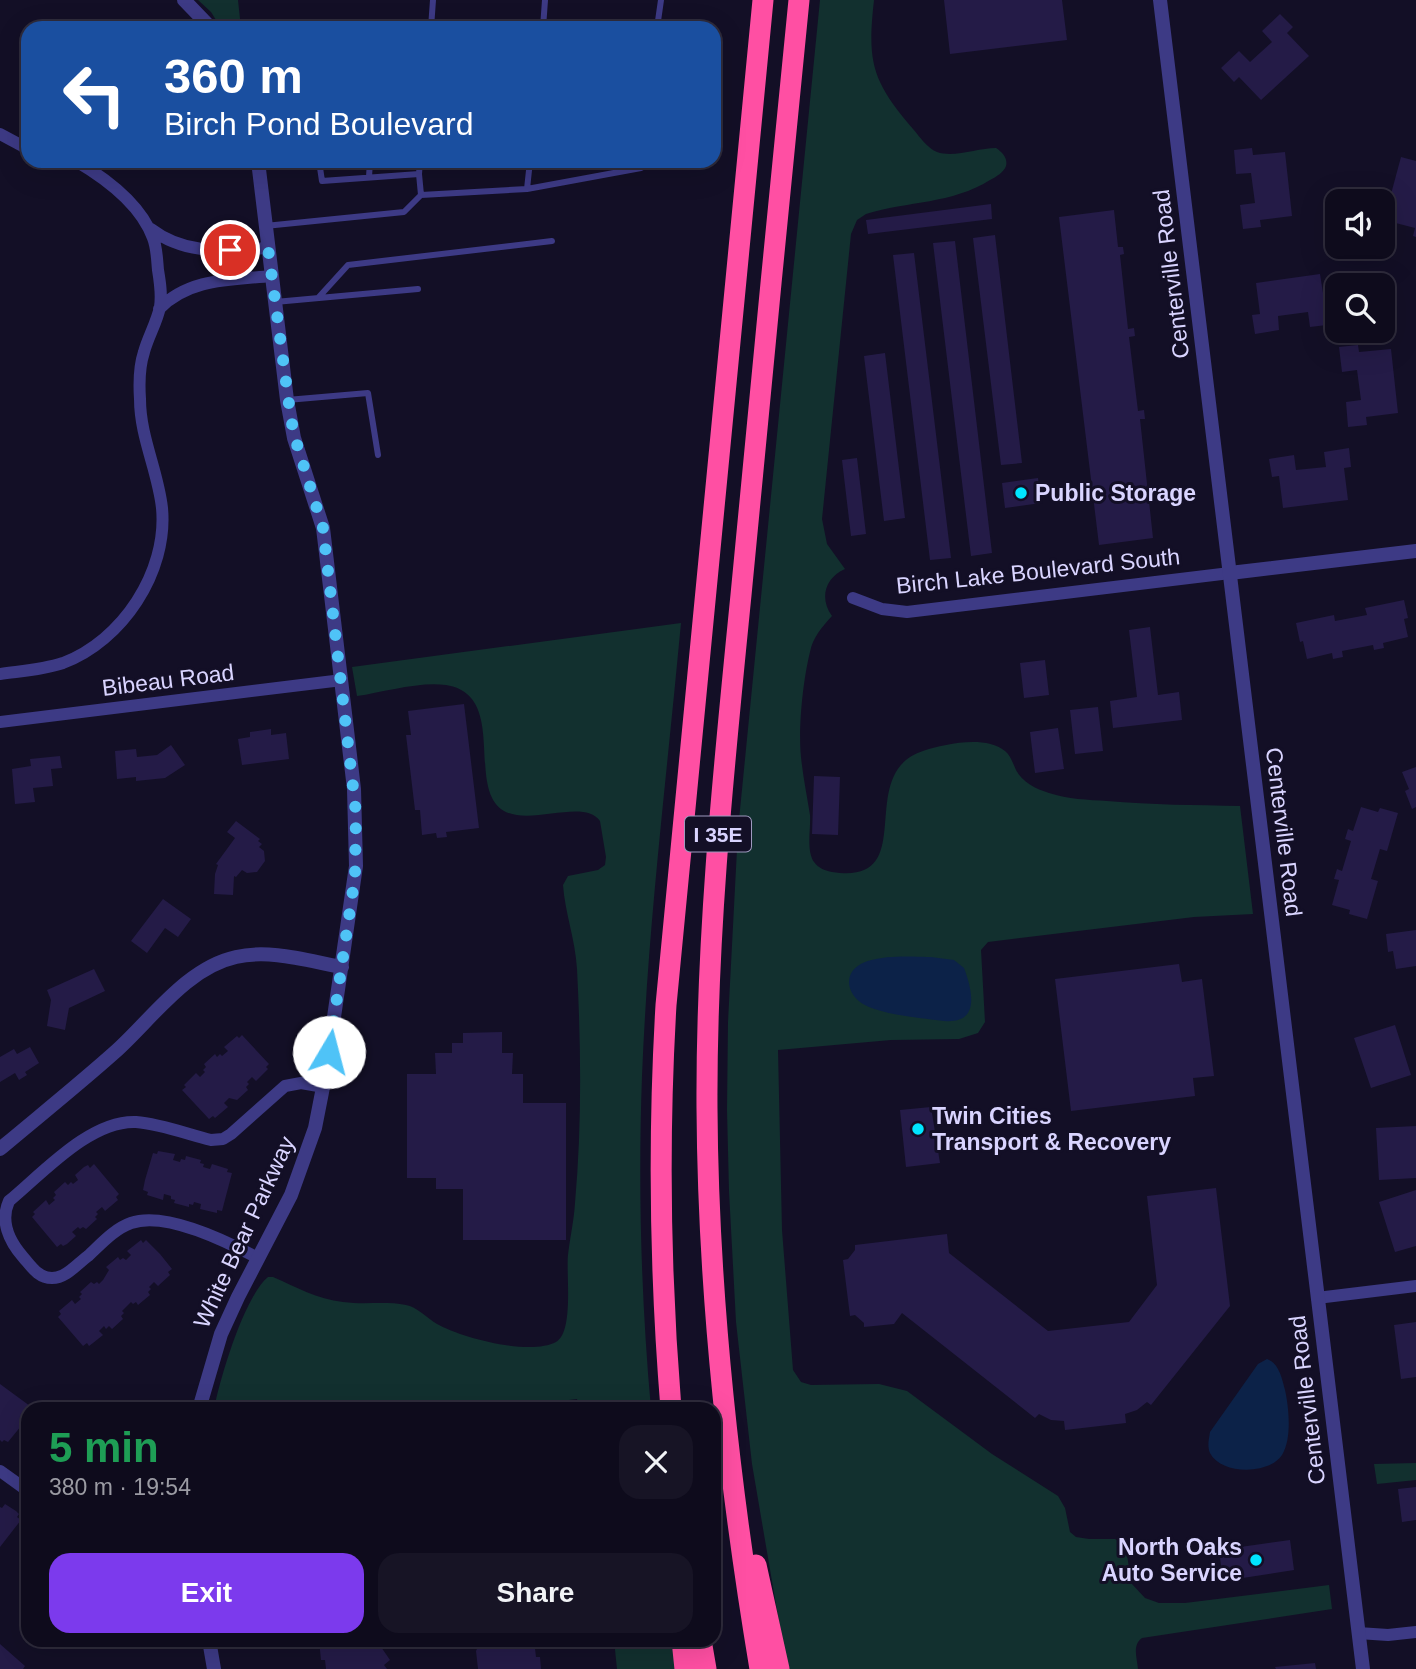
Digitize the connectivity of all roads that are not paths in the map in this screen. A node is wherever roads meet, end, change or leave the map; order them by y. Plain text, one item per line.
1 (184, 0) edge
2 (433, 0) edge
3 (545, 0) edge
4 (661, 0) edge
5 (763, 0) edge
6 (799, 0) edge
7 (1160, 0) edge
8 (204, 21) edge
9 (431, 21) edge
10 (543, 21) edge
11 (658, 21) edge
12 (6, 138) edge
13 (0, 149) edge
14 (87, 168) edge
15 (258, 168) edge
16 (320, 168) edge
17 (370, 168) edge
18 (419, 168) edge
19 (529, 168) edge
20 (641, 168) edge
21 (419, 174) junction
22 (369, 177) junction
23 (527, 189) junction
24 (421, 195) junction
25 (147, 226) junction
26 (265, 226) junction
27 (552, 242) dead end
28 (268, 248) junction
29 (271, 276) junction
30 (418, 289) dead end
31 (318, 298) junction
32 (275, 302) junction
33 (159, 309) junction
34 (287, 400) junction
35 (378, 456) dead end
36 (1416, 551) edge
37 (1230, 573) junction
38 (853, 598) dead end
39 (0, 674) edge
40 (342, 680) junction
41 (0, 722) edge
42 (342, 967) junction
43 (324, 1087) junction
44 (0, 1149) edge
45 (258, 1258) junction
46 (1416, 1286) edge
47 (1317, 1298) junction
48 (200, 1402) edge
49 (671, 1402) edge
50 (724, 1414) junction
51 (0, 1471) edge
52 (21, 1486) edge
53 (1416, 1632) edge
54 (1358, 1633) junction
55 (210, 1647) edge
56 (683, 1647) edge
57 (702, 1647) edge
58 (214, 1669) edge
59 (685, 1669) edge
60 (706, 1669) edge
61 (760, 1669) edge
62 (779, 1669) edge
63 (1363, 1669) edge

1 - 8 street
2 - 9 lane
3 - 10 lane
4 - 11 lane
5 - 49 highway, I 35E
6 - 50 highway, I 35E
7 - 37 street, Centerville Road
12 - 13 street
14 - 25 street
15 - 26 street, White Bear Parkway
16 - 22 lane
17 - 22 lane
18 - 21 lane
19 - 23 lane
20 - 23 lane
21 - 22 lane
21 - 24 lane
23 - 24 lane
24 - 26 lane
25 - 28 street
25 - 33 street
26 - 28 street, White Bear Parkway
27 - 31 lane
28 - 29 street, White Bear Parkway
29 - 32 street, White Bear Parkway
29 - 33 street
30 - 31 lane
31 - 32 lane
32 - 34 street, White Bear Parkway
33 - 39 street
34 - 35 lane
34 - 40 street, White Bear Parkway
36 - 37 street
37 - 38 street, Birch Lake Boulevard South
37 - 47 street, Centerville Road
40 - 41 street, Bibeau Road
40 - 42 street, White Bear Parkway
42 - 43 street, White Bear Parkway
42 - 44 street
43 - 45 street, White Bear Parkway
43 - 45 street
45 - 48 street, White Bear Parkway
46 - 47 street
47 - 54 street, Centerville Road
50 - 61 highway, I 35E
50 - 62 highway
51 - 52 street
53 - 54 street
54 - 63 street, Centerville Road
55 - 58 street
56 - 59 highway
57 - 60 highway

